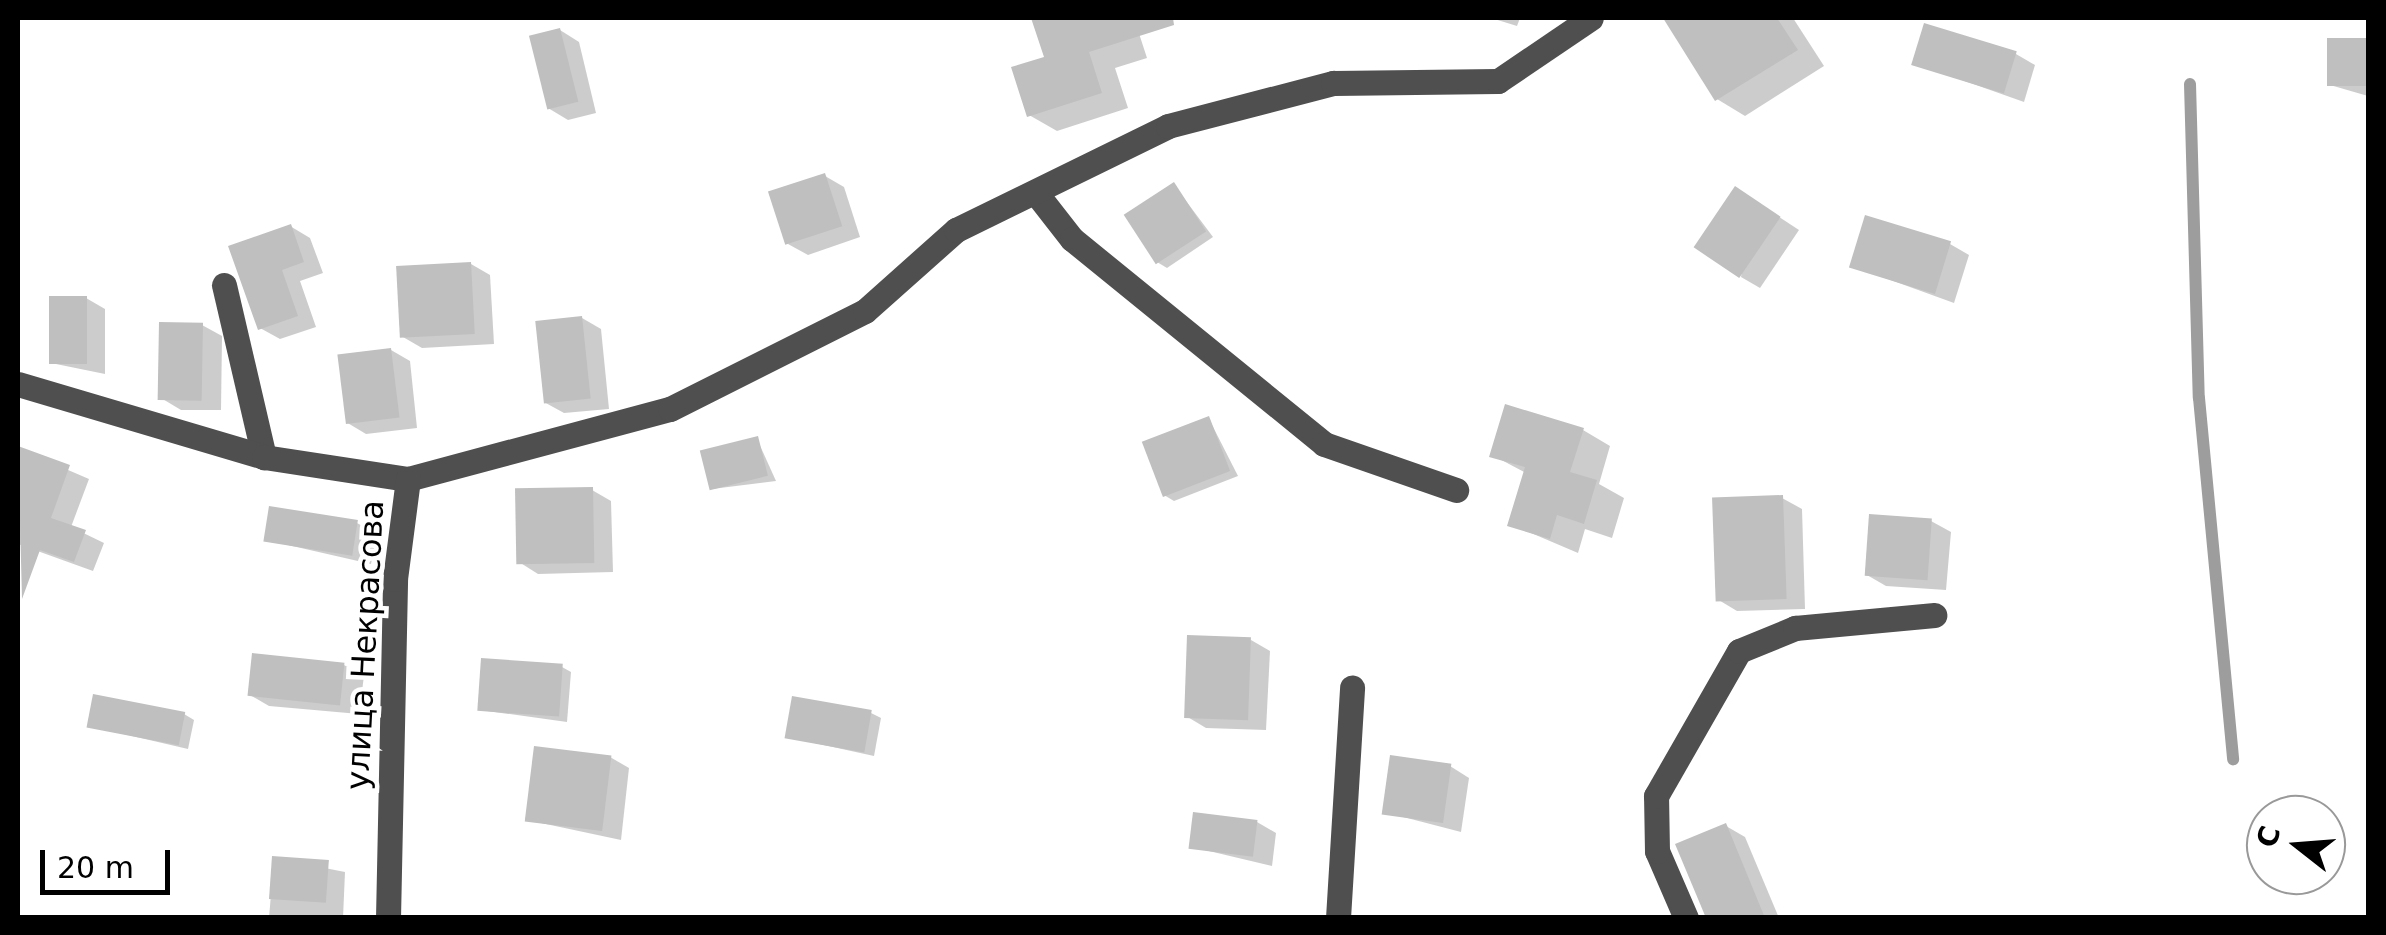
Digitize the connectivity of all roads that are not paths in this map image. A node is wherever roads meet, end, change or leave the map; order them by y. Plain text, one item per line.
1 (1591, 18) edge
2 (1036, 193) junction
3 (224, 285) dead end
4 (18, 384) edge
5 (264, 457) junction
6 (408, 479) junction
7 (1456, 490) dead end
8 (1934, 615) dead end
9 (1352, 687) dead end
10 (388, 918) edge
11 (1338, 918) edge
12 (1686, 918) edge

1 - 2 street
2 - 6 street
2 - 7 street
3 - 5 street
4 - 5 street, улица Некрасова
5 - 6 street, улица Некрасова
6 - 10 street, улица Некрасова
8 - 12 street
9 - 11 street

